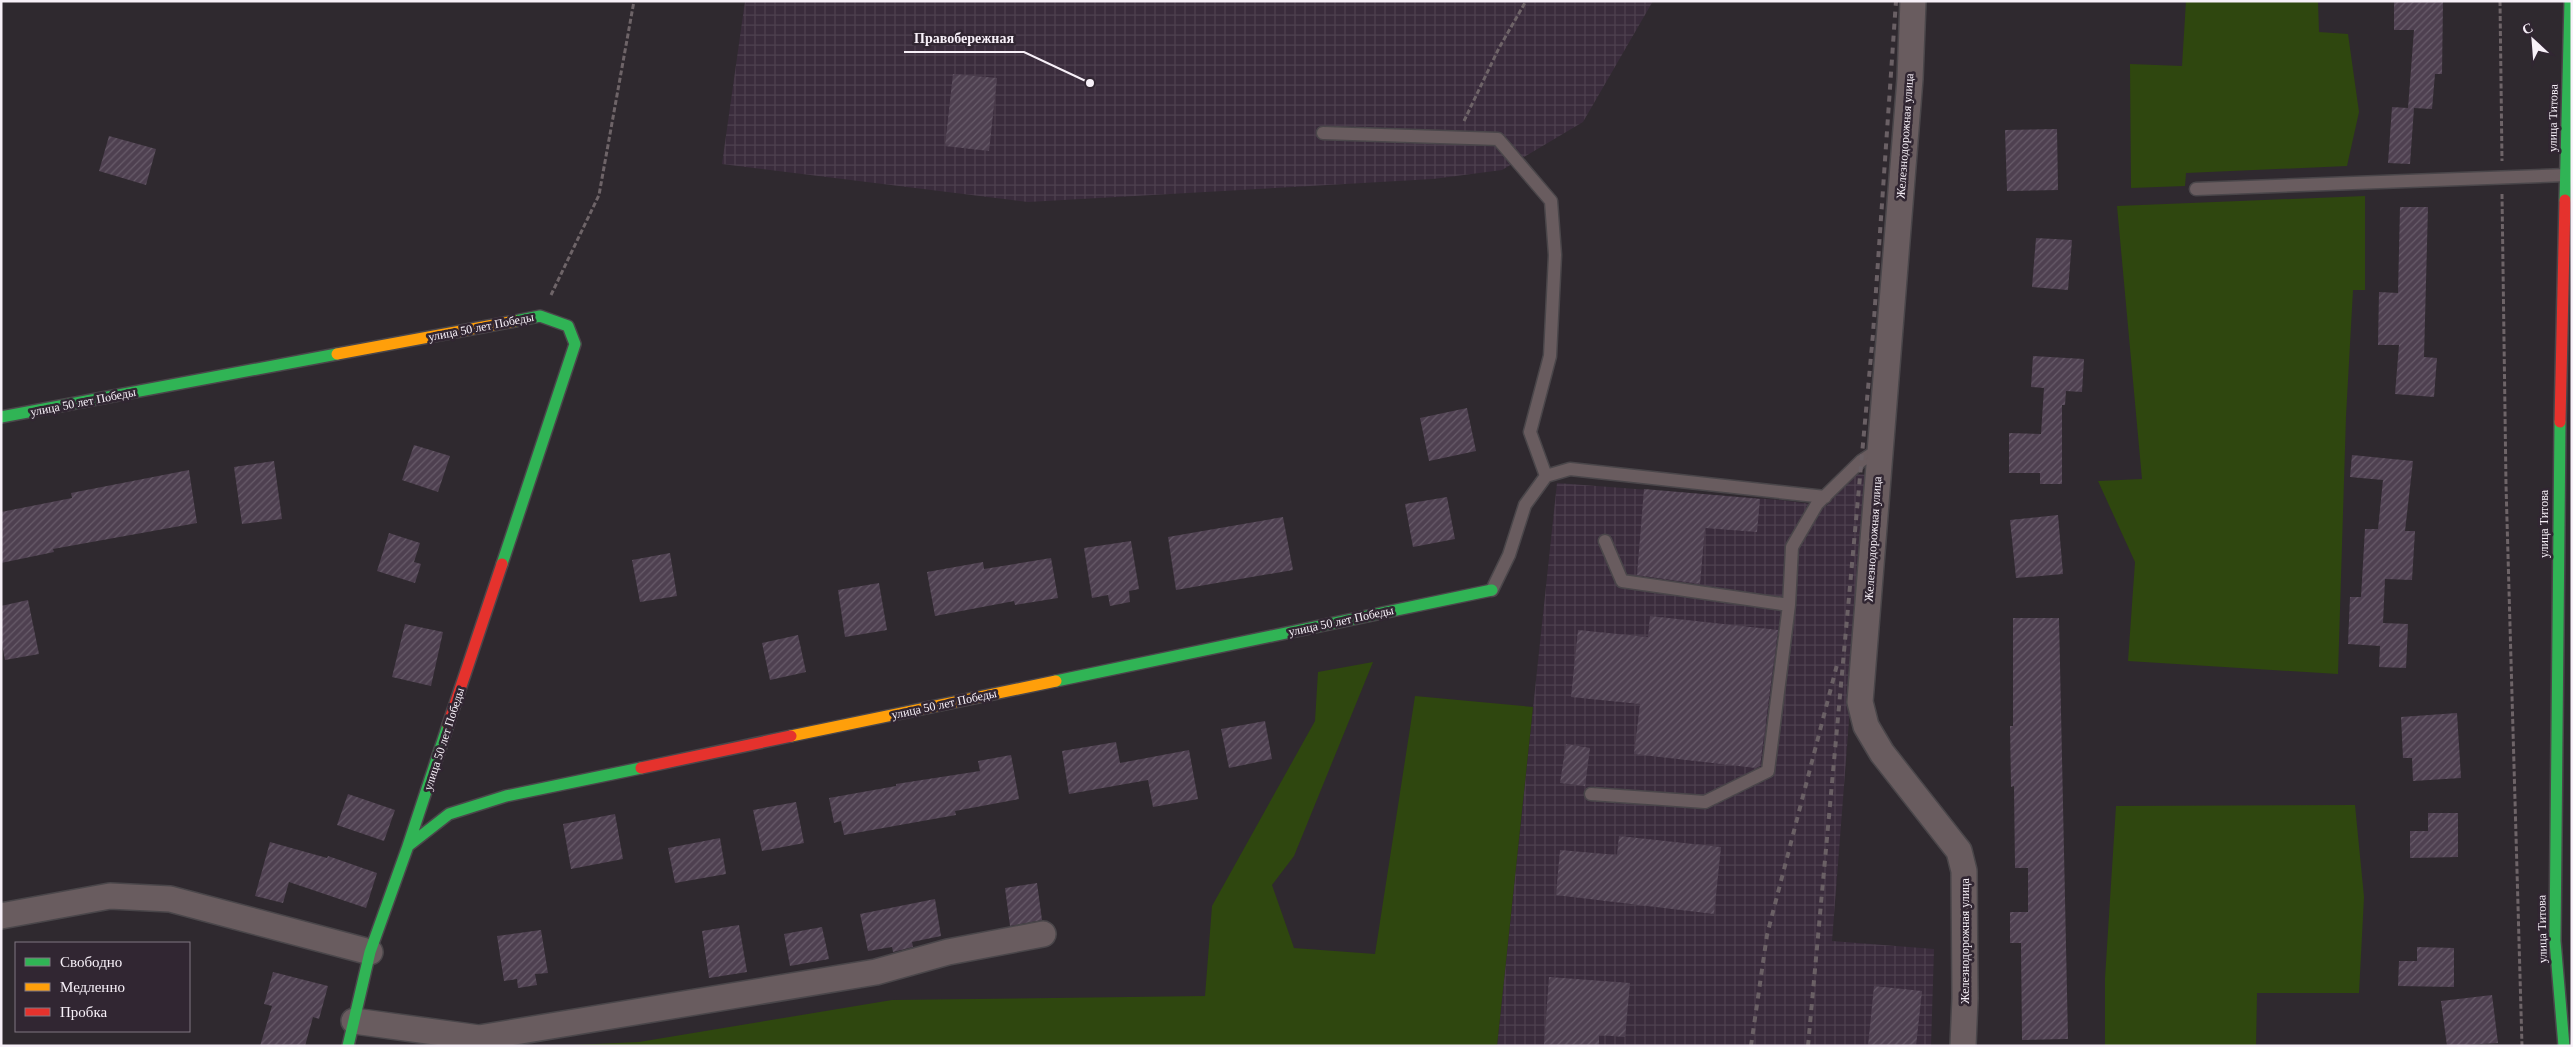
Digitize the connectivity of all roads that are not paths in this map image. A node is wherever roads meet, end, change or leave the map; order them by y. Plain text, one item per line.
1 (1913, 1) edge
2 (2570, 1) edge
3 (1322, 133) dead end
4 (2566, 175) junction
5 (2196, 189) dead end
6 (1, 418) edge
7 (1880, 448) junction
8 (1546, 476) junction
9 (1825, 497) junction
10 (1604, 541) dead end
11 (1492, 590) joint
12 (1789, 605) junction
13 (1591, 794) dead end
14 (408, 846) junction
15 (1, 916) edge
16 (1043, 934) dead end
17 (2563, 941) edge
18 (370, 952) junction
19 (354, 1021) junction
20 (348, 1046) edge
21 (1963, 1046) edge
22 (2564, 1046) edge

1 - 7 street, Железнодорожная улица
2 - 4 street, улица Титова
3 - 8 lane
4 - 5 lane
4 - 17 street, улица Титова
6 - 14 street, улица 50 лет Победы
7 - 9 lane
7 - 21 street, Железнодорожная улица
8 - 9 lane
8 - 11 lane
9 - 12 lane
10 - 12 lane
11 - 14 street, улица 50 лет Победы
12 - 13 lane
14 - 18 street, улица 50 лет Победы
15 - 18 street
16 - 19 street
17 - 22 street, улица Титова
18 - 19 street, улица 50 лет Победы
19 - 20 street, улица 50 лет Победы

